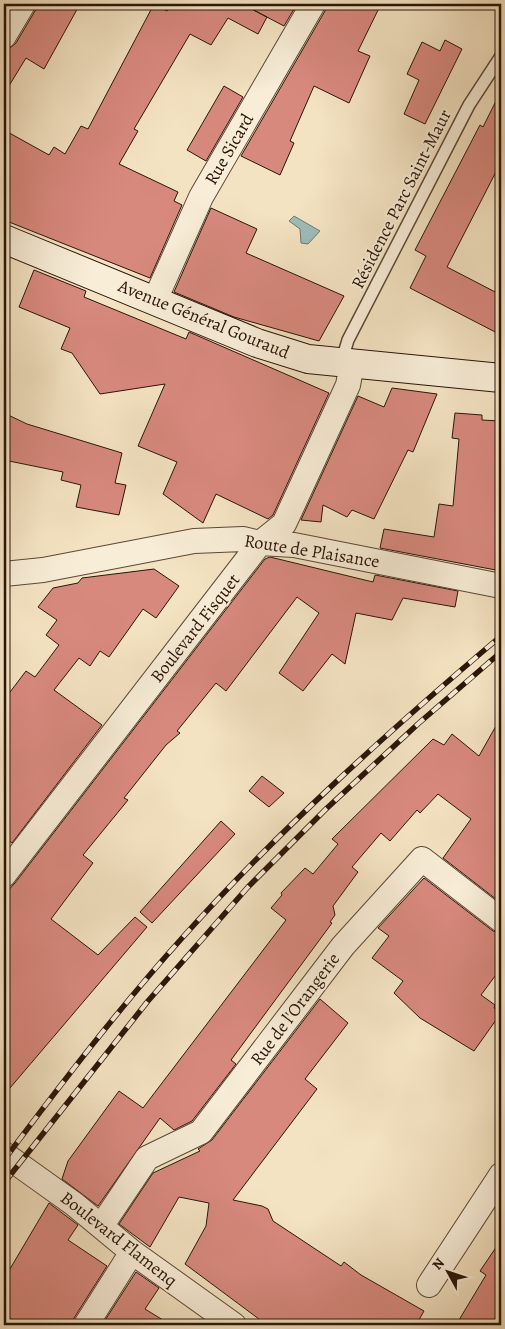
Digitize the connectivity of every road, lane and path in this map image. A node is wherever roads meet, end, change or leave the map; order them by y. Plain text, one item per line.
1 (23, 4) edge
2 (313, 4) edge
3 (4, 36) edge
4 (501, 56) edge
5 (4, 239) edge
6 (155, 300) junction
7 (347, 364) junction
8 (501, 378) edge
9 (260, 543) junction
10 (4, 574) edge
11 (501, 586) edge
12 (4, 875) edge
13 (501, 920) edge
14 (4, 1154) edge
15 (501, 1175) edge
16 (102, 1225) junction
17 (132, 1252) junction
18 (428, 1285) dead end
19 (86, 1325) edge
20 (234, 1325) edge

1 - 3 street
2 - 6 street, Rue Sicard
4 - 7 lane, Résidence Parc Saint-Maur
5 - 6 main road, Avenue Général Gouraud
6 - 7 main road, Avenue Général Gouraud
7 - 8 main road, Avenue Général Gouraud
7 - 9 street, Boulevard Fisquet
9 - 10 street, Route de Plaisance
9 - 11 street, Route de Plaisance
9 - 12 street, Boulevard Fisquet
13 - 16 street, Rue de l'Orangerie
14 - 16 street, Boulevard Flamenq
15 - 18 street
16 - 17 street, Boulevard Flamenq
17 - 19 street
17 - 20 street, Boulevard Flamenq

